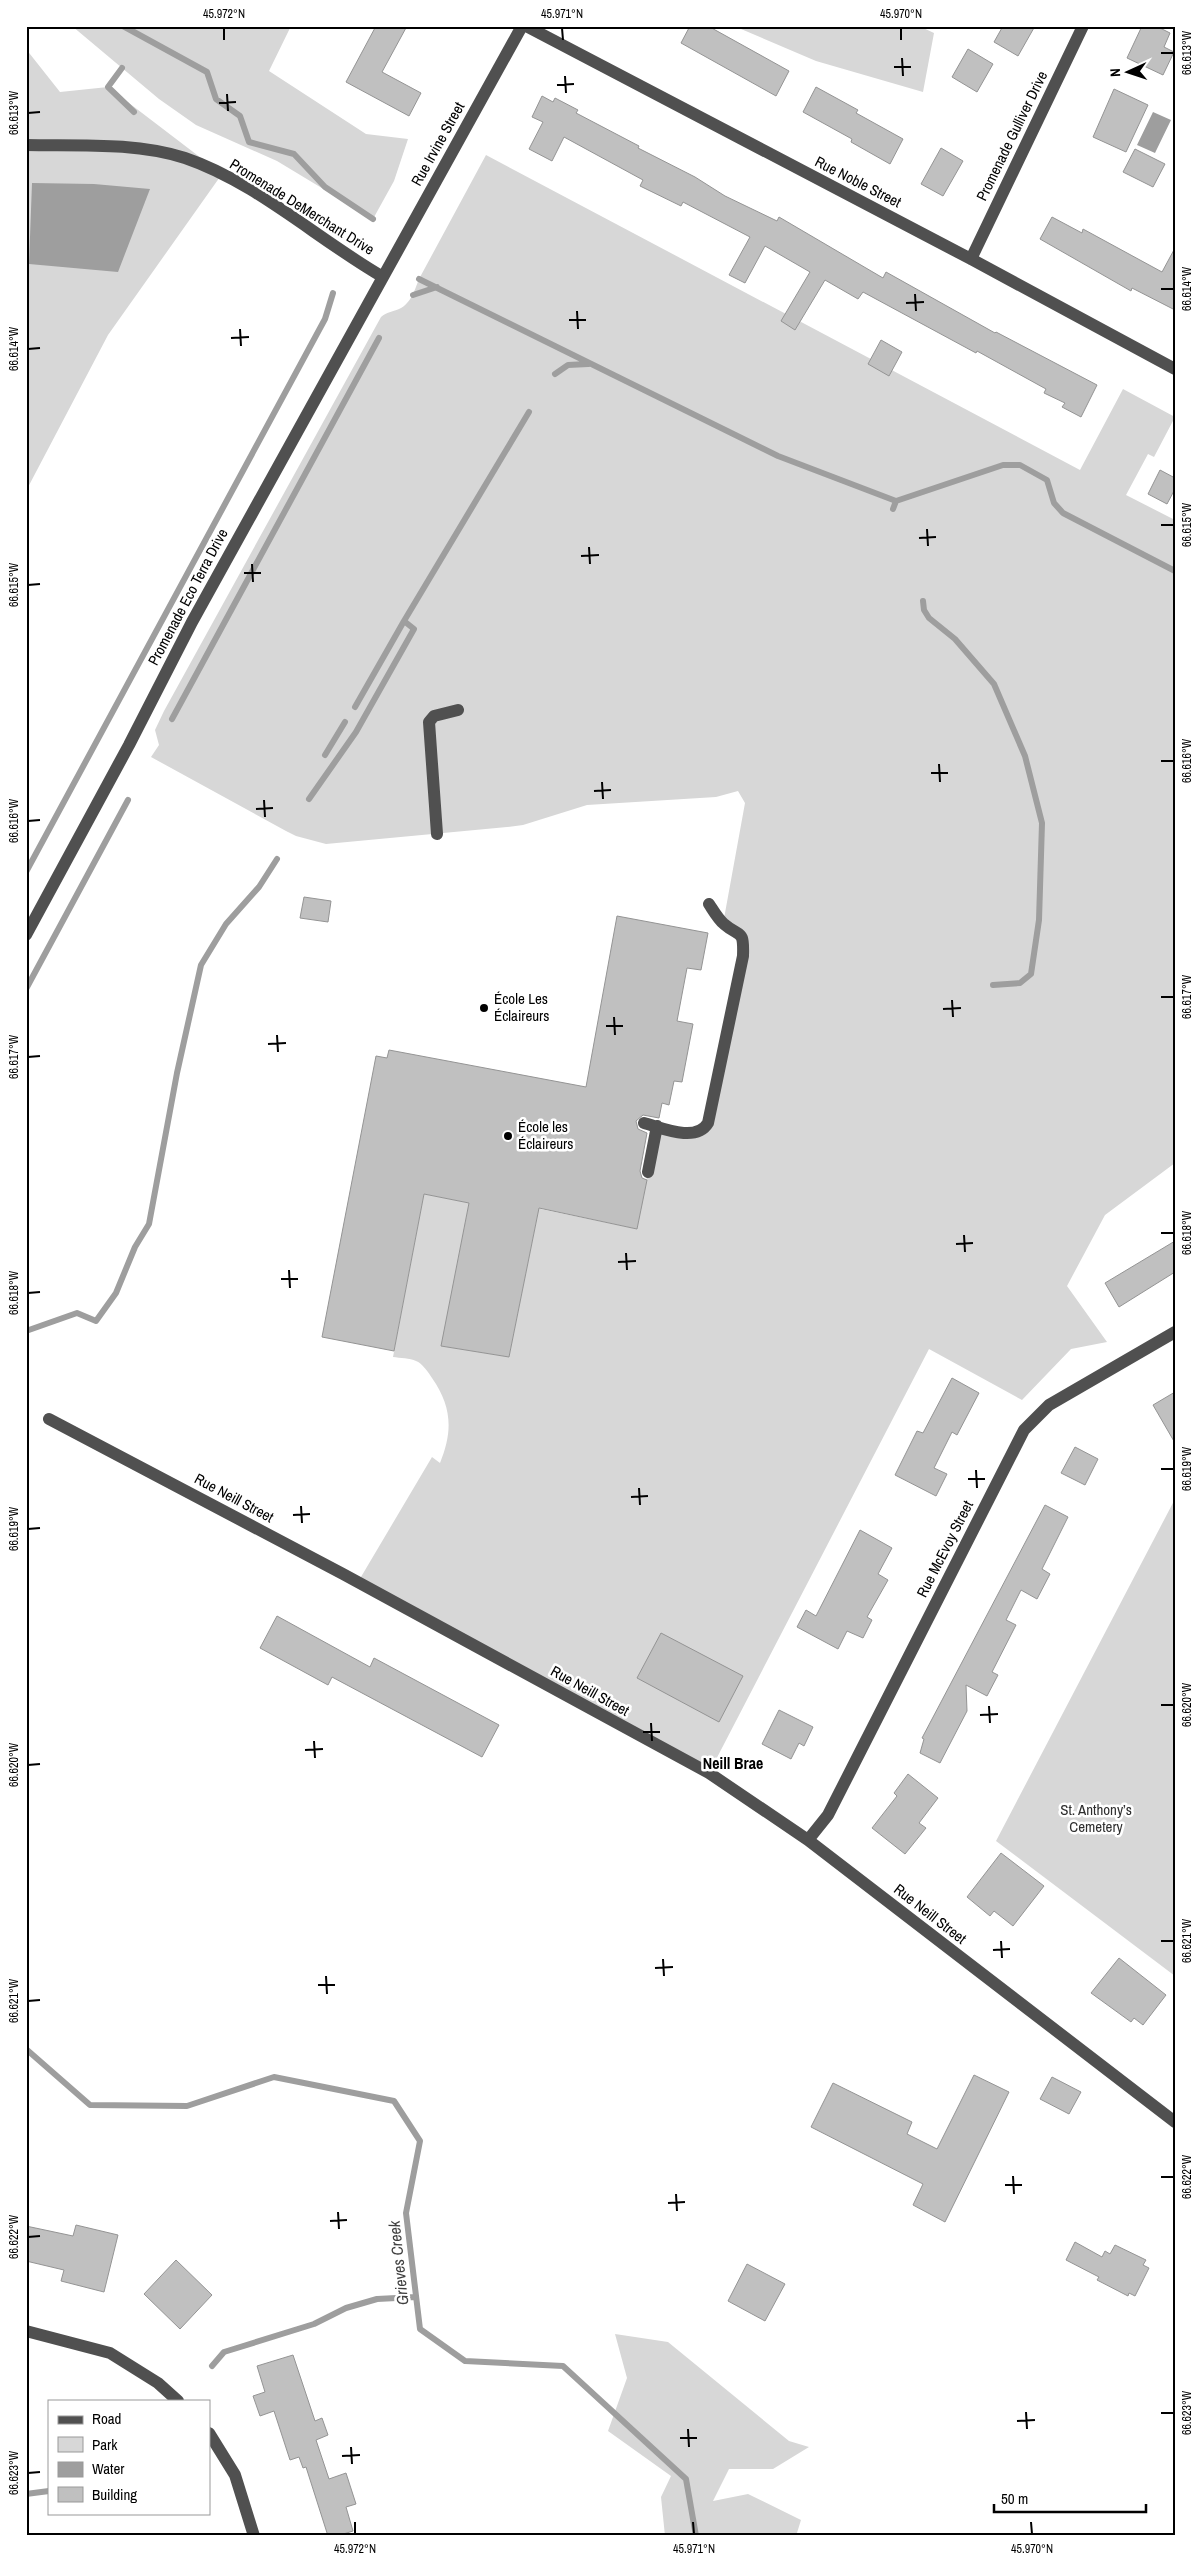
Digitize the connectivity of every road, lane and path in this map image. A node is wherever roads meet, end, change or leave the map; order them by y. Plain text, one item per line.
1 (522, 26) edge
2 (526, 26) edge
3 (1083, 26) edge
4 (26, 145) edge
5 (971, 259) junction
6 (383, 277) junction
7 (1175, 369) edge
8 (458, 710) dead end
9 (437, 834) dead end
10 (709, 904) dead end
11 (26, 935) edge
12 (644, 1123) dead end
13 (657, 1126) junction
14 (648, 1172) dead end
15 (1175, 1332) edge
16 (49, 1419) dead end
17 (808, 1840) junction
18 (1175, 2122) edge
19 (26, 2331) edge
20 (177, 2400) edge
21 (210, 2435) edge
22 (254, 2536) edge

1 - 6 street, Rue Irvine Street
2 - 5 street, Rue Noble Street
3 - 5 street, Promenade Gulliver Drive
4 - 6 street, Promenade DeMerchant Drive
5 - 7 street, Rue Noble Street
6 - 11 street, Promenade Eco Terra Drive
8 - 9 street
10 - 13 street
12 - 13 street
13 - 14 street
15 - 17 street, Rue McEvoy Street
16 - 17 street, Rue Neill Street
17 - 18 street, Rue Neill Street
19 - 20 street
21 - 22 street

